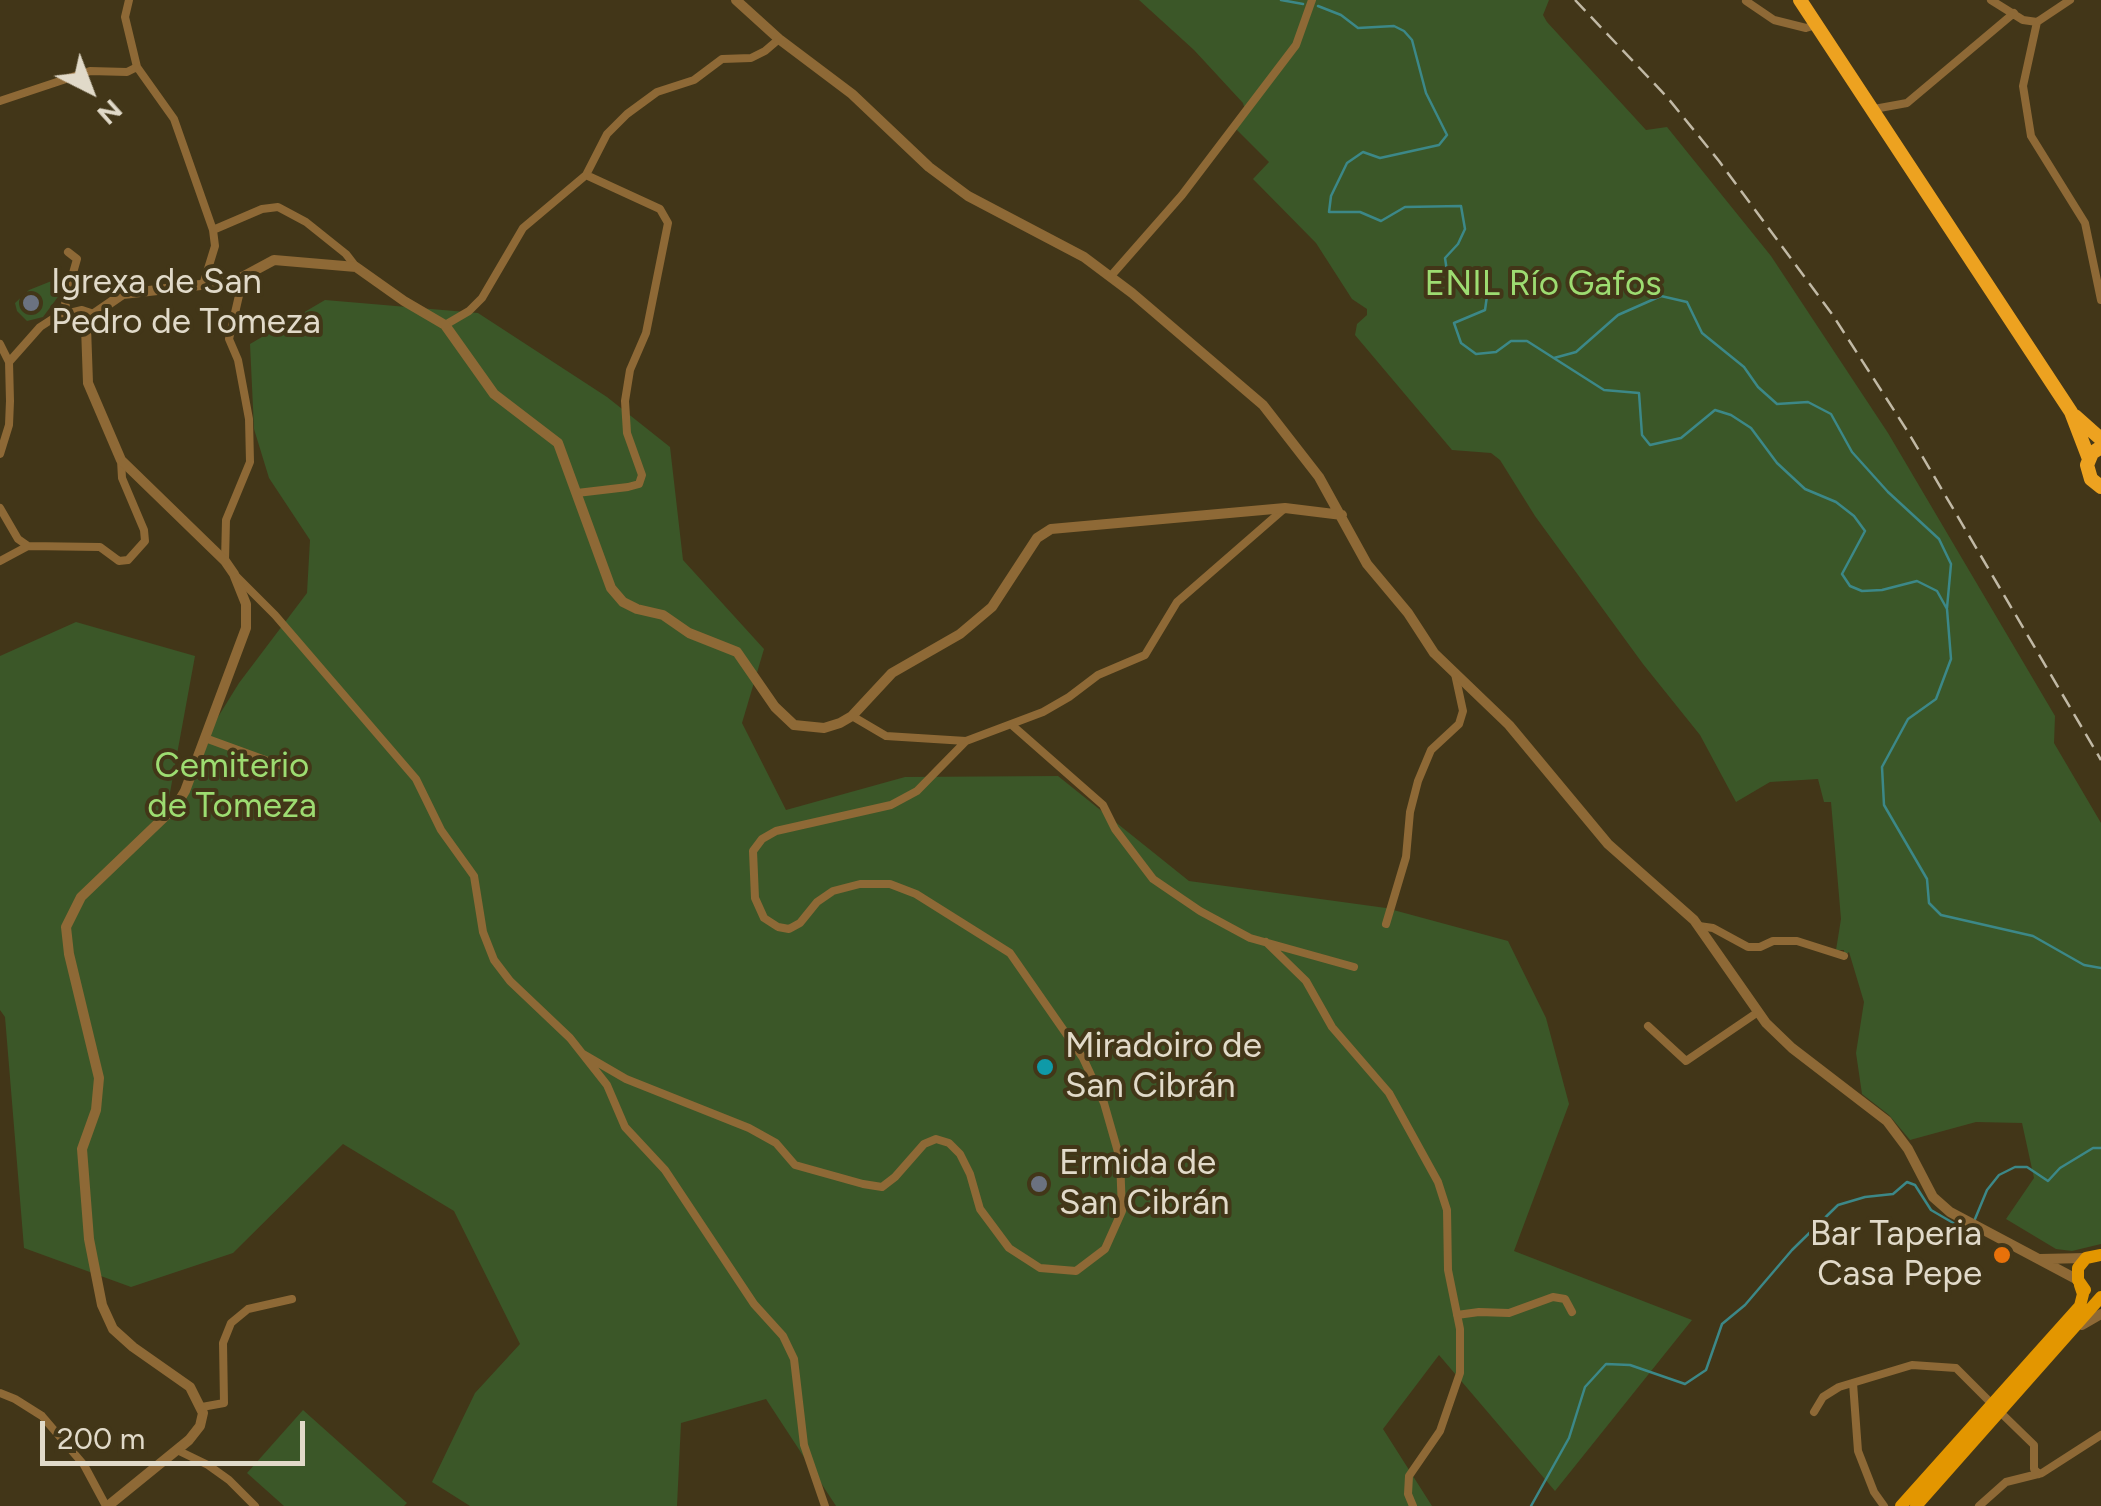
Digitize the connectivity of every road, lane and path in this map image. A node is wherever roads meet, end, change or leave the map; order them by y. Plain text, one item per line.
1 (129, 0) edge
2 (736, 0) edge
3 (1312, 0) edge
4 (1800, 0) edge
5 (1810, 0) edge
6 (1991, 0) edge
7 (2070, 0) edge
8 (1746, 1) edge
9 (2014, 13) junction
10 (2037, 22) junction
11 (1816, 25) junction
12 (778, 38) junction
13 (136, 67) junction
14 (1856, 82) junction
15 (0, 100) edge
16 (1874, 109) junction
17 (586, 175) junction
18 (213, 230) junction
19 (68, 252) dead end
20 (346, 254) junction
21 (338, 264) junction
22 (356, 267) junction
23 (1110, 277) junction
24 (243, 278) junction
25 (203, 285) junction
26 (2101, 300) edge
27 (70, 313) junction
28 (92, 316) junction
29 (445, 325) junction
30 (0, 344) edge
31 (10, 362) junction
32 (2071, 412) junction
33 (2101, 438) edge
34 (2101, 447) edge
35 (0, 454) edge
36 (2088, 459) junction
37 (121, 460) junction
38 (2101, 487) edge
39 (576, 493) junction
40 (0, 508) edge
41 (1285, 508) junction
42 (1342, 515) junction
43 (23, 548) junction
44 (0, 561) edge
45 (225, 561) junction
46 (234, 574) junction
47 (1455, 673) junction
48 (852, 716) junction
49 (1013, 726) junction
50 (205, 738) junction
51 (966, 741) junction
52 (290, 769) dead end
53 (1386, 924) dead end
54 (1699, 926) junction
55 (1266, 942) junction
56 (1844, 956) dead end
57 (1354, 968) dead end
58 (1758, 1012) junction
59 (1648, 1026) dead end
60 (583, 1054) junction
61 (2101, 1254) edge
62 (2086, 1258) junction
63 (2039, 1260) junction
64 (2093, 1297) edge
65 (292, 1299) dead end
66 (1572, 1312) dead end
67 (1457, 1315) junction
68 (1853, 1382) junction
69 (0, 1393) edge
70 (202, 1407) junction
71 (1998, 1410) junction
72 (1814, 1412) dead end
73 (2101, 1434) edge
74 (177, 1450) junction
75 (2038, 1474) junction
76 (107, 1506) edge
77 (254, 1506) edge
78 (825, 1506) edge
79 (1413, 1506) edge
80 (1884, 1506) edge
81 (1901, 1506) edge
82 (1916, 1506) edge
83 (1979, 1506) edge

1 - 13 street
2 - 12 street
3 - 23 street
4 - 11 highway
5 - 14 highway
6 - 9 street
7 - 10 street
8 - 11 street
9 - 10 street
9 - 16 street
10 - 26 street
11 - 14 highway
12 - 17 street
12 - 23 street
13 - 15 street
13 - 18 street
14 - 16 highway
16 - 32 highway
17 - 29 street
17 - 39 street
18 - 20 street
18 - 25 street
19 - 27 street
20 - 21 street
20 - 22 street
21 - 22 street
21 - 24 street
22 - 29 street
23 - 42 street
24 - 25 street
24 - 45 street
25 - 28 street
27 - 28 street
27 - 31 street
28 - 37 street
29 - 39 street
30 - 31 street
31 - 35 street
32 - 33 highway
32 - 36 highway
34 - 36 highway
36 - 38 highway
37 - 43 street
37 - 45 street
39 - 48 street
40 - 43 street
41 - 42 street
41 - 48 street
41 - 49 street
42 - 47 street
43 - 44 street
45 - 46 street
46 - 50 street
46 - 60 street
47 - 53 street
47 - 54 street
48 - 51 street
49 - 51 street
49 - 55 street
50 - 52 street
50 - 70 street
51 - 60 street
54 - 56 street
54 - 58 street
55 - 57 street
55 - 67 street
58 - 59 street
58 - 63 street
60 - 78 street
61 - 62 main road
62 - 63 street
62 - 64 main road
63 - 64 street
64 - 71 main road
64 - 71 main road
65 - 70 street
66 - 67 street
67 - 79 street
68 - 71 street
68 - 72 street
68 - 80 street
69 - 76 street
70 - 74 street
71 - 75 street
71 - 81 main road
71 - 82 main road
73 - 75 street
74 - 76 street
74 - 77 street
75 - 83 street

